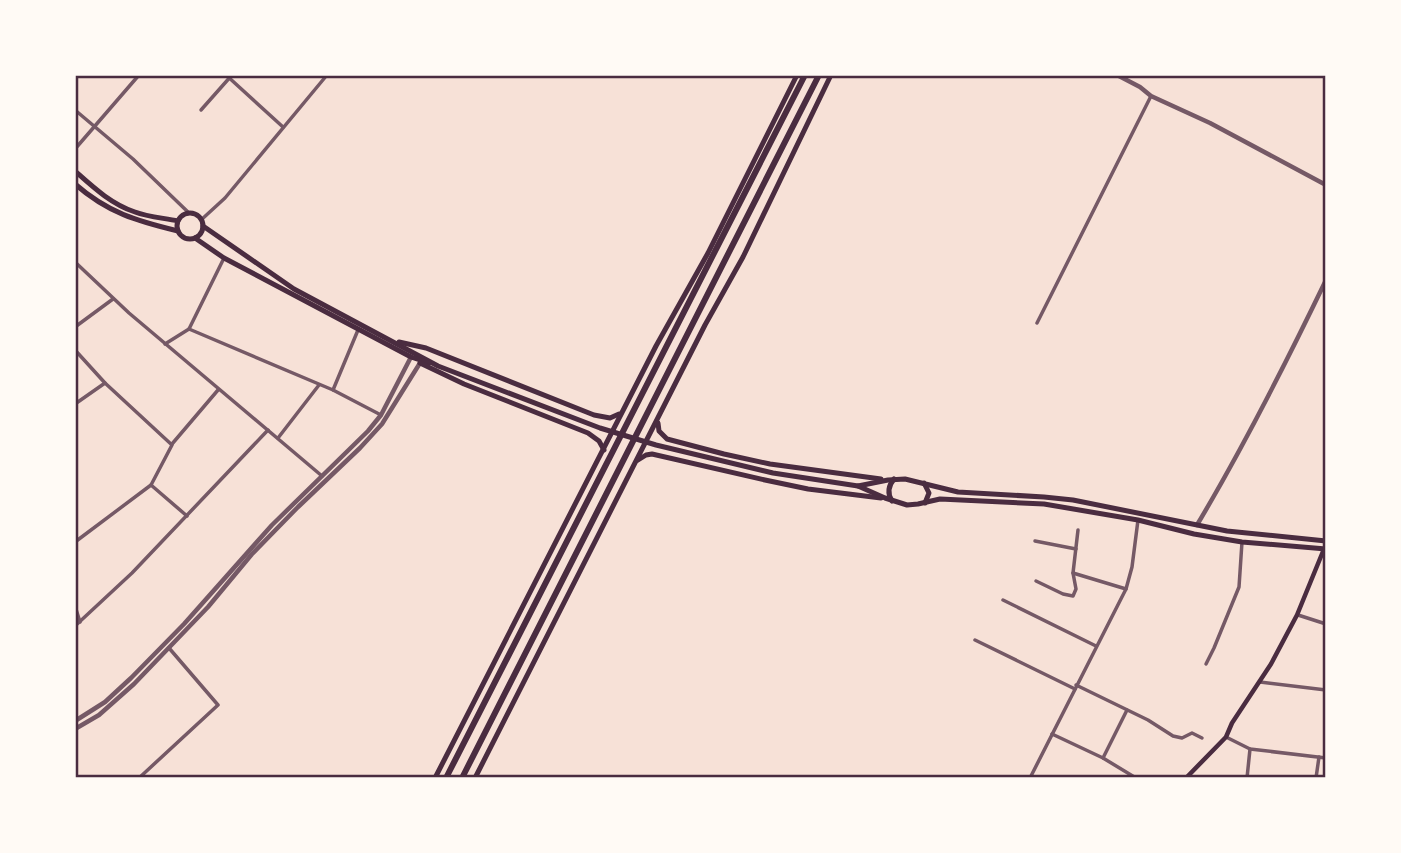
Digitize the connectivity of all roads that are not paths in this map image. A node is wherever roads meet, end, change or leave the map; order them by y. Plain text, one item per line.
1 (139, 75) edge
2 (327, 75) edge
3 (797, 75) edge
4 (805, 75) edge
5 (819, 75) edge
6 (831, 75) edge
7 (1117, 75) edge
8 (229, 76) edge
9 (1151, 96) junction
10 (75, 110) edge
11 (201, 110) dead end
12 (95, 127) junction
13 (283, 127) junction
14 (75, 149) edge
15 (75, 171) edge
16 (75, 184) edge
17 (1326, 185) edge
18 (189, 213) junction
19 (178, 221) junction
20 (202, 223) junction
21 (178, 231) junction
22 (195, 238) junction
23 (224, 258) junction
24 (75, 262) edge
25 (1326, 280) edge
26 (113, 299) junction
27 (1037, 323) dead end
28 (75, 327) edge
29 (189, 329) junction
30 (358, 330) junction
31 (392, 341) junction
32 (165, 344) junction
33 (75, 350) edge
34 (411, 358) junction
35 (420, 363) junction
36 (438, 366) junction
37 (105, 383) junction
38 (319, 385) junction
39 (218, 390) junction
40 (332, 390) junction
41 (75, 404) edge
42 (621, 413) junction
43 (381, 415) junction
44 (658, 418) junction
45 (268, 430) junction
46 (278, 438) junction
47 (172, 445) junction
48 (604, 450) junction
49 (636, 462) junction
50 (324, 478) junction
51 (891, 480) junction
52 (924, 483) junction
53 (151, 485) junction
54 (858, 486) junction
55 (885, 498) junction
56 (892, 501) junction
57 (925, 503) junction
58 (187, 516) junction
59 (1138, 520) junction
60 (1197, 525) junction
61 (1078, 530) dead end
62 (1035, 541) dead end
63 (1326, 541) edge
64 (75, 542) edge
65 (1242, 542) junction
66 (1076, 549) junction
67 (1325, 549) edge
68 (1073, 573) junction
69 (1036, 581) dead end
70 (1126, 589) junction
71 (1003, 600) dead end
72 (75, 606) edge
73 (1297, 615) junction
74 (80, 622) junction
75 (1326, 624) edge
76 (75, 626) edge
77 (975, 640) dead end
78 (167, 646) junction
79 (1096, 646) junction
80 (1206, 664) dead end
81 (1260, 682) junction
82 (1076, 687) junction
83 (1326, 690) edge
84 (1127, 710) junction
85 (75, 721) edge
86 (75, 729) edge
87 (1052, 734) junction
88 (1226, 737) junction
89 (1202, 738) dead end
90 (1250, 749) junction
91 (1319, 757) junction
92 (1103, 758) junction
93 (1326, 758) edge
94 (139, 778) edge
95 (435, 778) edge
96 (446, 778) edge
97 (462, 778) edge
98 (475, 778) edge
99 (1030, 778) edge
100 (1136, 778) edge
101 (1186, 778) edge
102 (1247, 778) edge
103 (1316, 778) edge

1 - 12 street
2 - 13 street
3 - 42 main road
4 - 96 highway
5 - 97 highway
6 - 44 main road
7 - 9 street
8 - 11 street
8 - 13 street
9 - 17 street
9 - 27 street
10 - 12 street
12 - 14 street
12 - 18 street
13 - 20 street
15 - 19 main road
16 - 21 main road
18 - 19 main road
18 - 20 main road
19 - 21 main road
20 - 22 main road
20 - 31 main road
21 - 22 main road
22 - 23 main road
23 - 29 street
23 - 30 main road
24 - 26 street
25 - 60 street
26 - 28 street
26 - 32 street
29 - 32 street
29 - 38 street
30 - 34 main road
30 - 40 street
31 - 36 main road
31 - 42 main road
32 - 39 street
33 - 37 street
34 - 35 main road
34 - 36 main road
34 - 43 street
35 - 48 main road
35 - 50 street
36 - 54 main road
37 - 41 street
37 - 47 street
38 - 40 street
38 - 46 street
39 - 45 street
39 - 47 street
40 - 43 street
42 - 48 main road
43 - 50 street
44 - 49 main road
44 - 51 main road
45 - 46 street
45 - 58 street
46 - 50 street
47 - 53 street
48 - 95 main road
49 - 55 main road
49 - 98 main road
50 - 78 street
51 - 52 main road
51 - 54 main road
51 - 56 main road
52 - 57 main road
52 - 60 main road
53 - 58 street
53 - 64 street
54 - 55 main road
55 - 56 main road
56 - 57 main road
57 - 59 main road
58 - 74 street
59 - 65 main road
59 - 70 street
60 - 63 main road
61 - 66 street
62 - 66 street
65 - 67 main road
65 - 80 street
66 - 68 street
67 - 73 main road
68 - 69 street
68 - 70 street
70 - 79 street
71 - 79 street
72 - 74 street
73 - 75 street
73 - 81 main road
74 - 76 street
77 - 82 street
78 - 85 street
78 - 86 street
78 - 94 street
79 - 82 street
81 - 83 street
81 - 88 main road
82 - 84 street
82 - 87 street
84 - 89 street
84 - 92 street
87 - 92 street
87 - 99 street
88 - 90 street
88 - 101 main road
90 - 91 street
90 - 102 street
91 - 93 street
91 - 103 street
92 - 100 street

